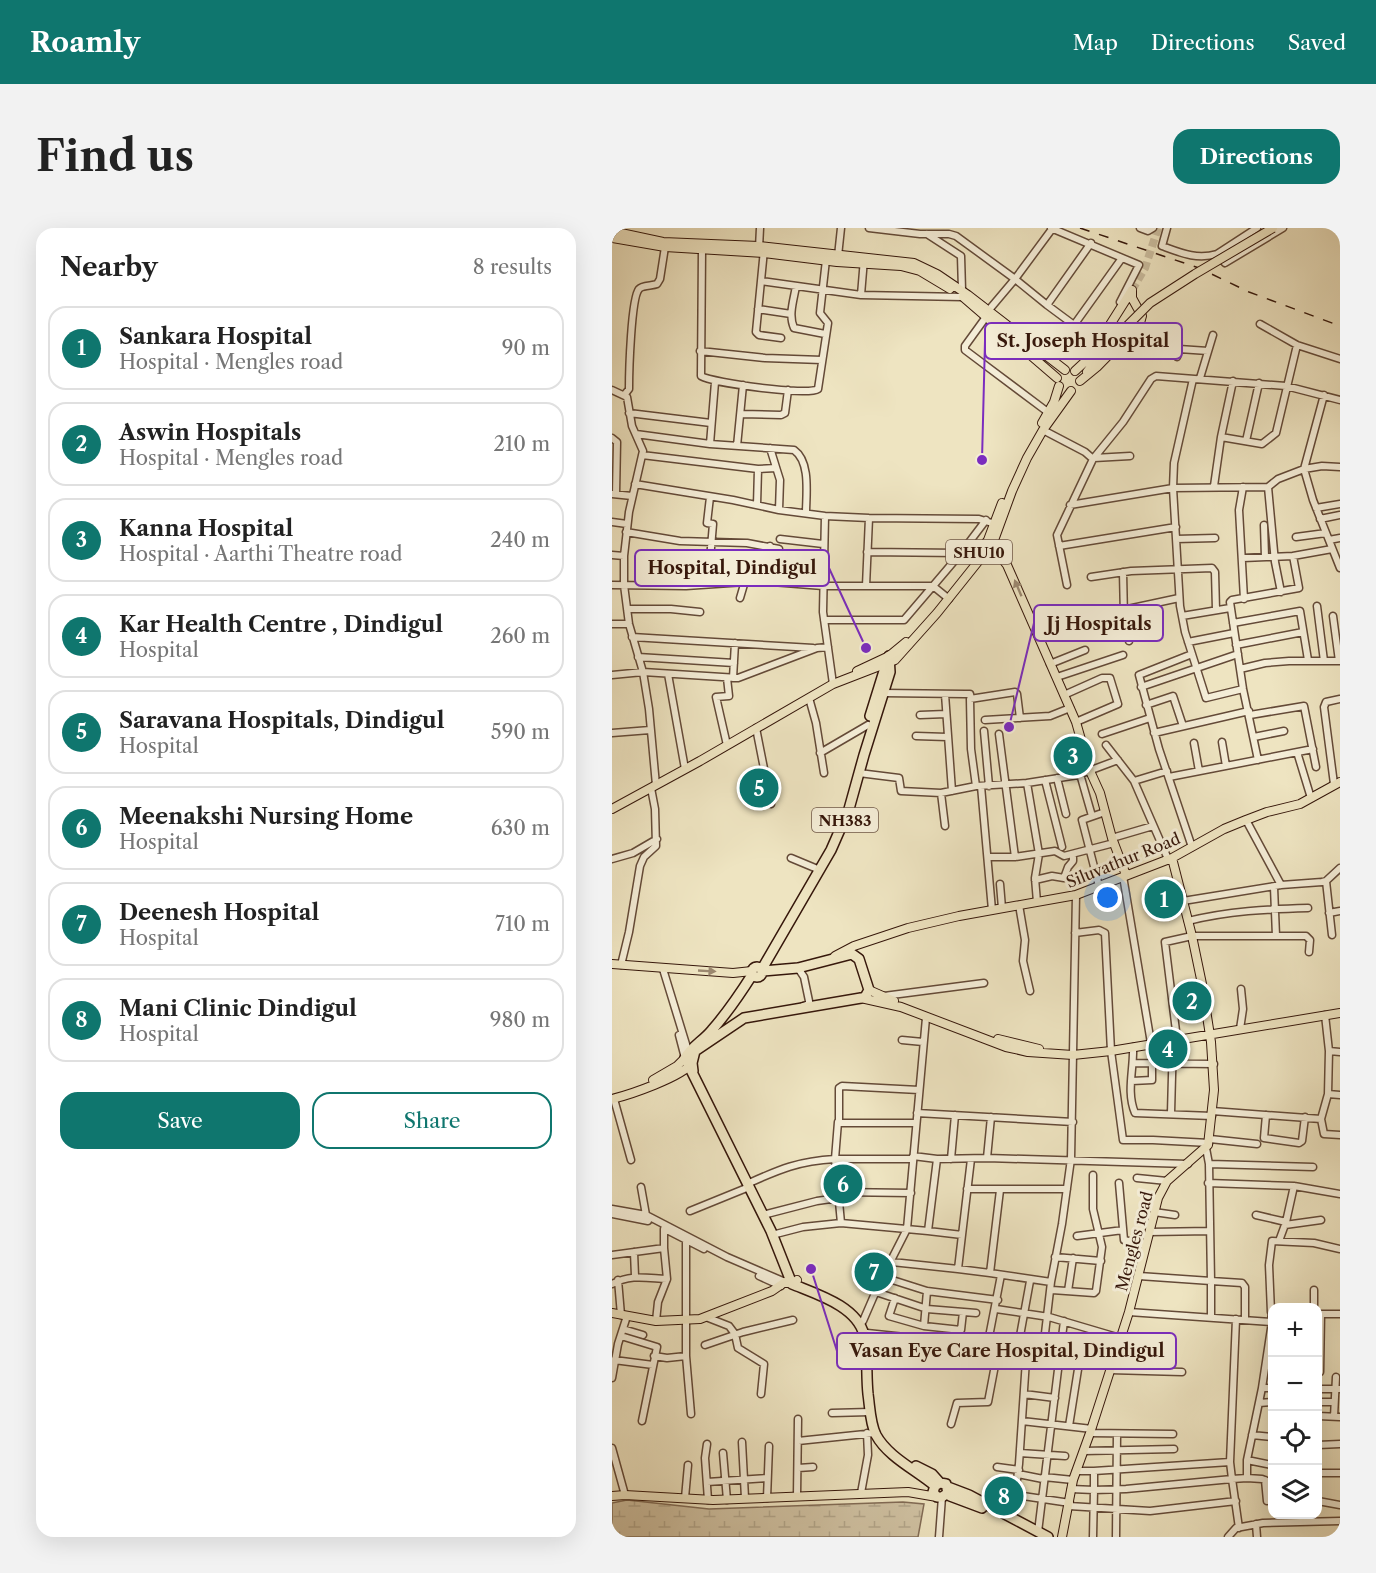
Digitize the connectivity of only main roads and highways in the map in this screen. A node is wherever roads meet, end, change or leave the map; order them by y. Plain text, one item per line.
1 (1272, 228) edge
2 (615, 232) edge
3 (762, 249) junction
4 (864, 261) junction
5 (987, 314) junction
6 (1074, 374) junction
7 (1058, 382) junction
8 (1071, 392) junction
9 (990, 542) junction
10 (947, 597) junction
11 (888, 662) junction
12 (1337, 783) edge
13 (612, 809) edge
14 (1170, 858) junction
15 (1125, 876) junction
16 (871, 940) junction
17 (770, 955) junction
18 (829, 959) junction
19 (612, 964) edge
20 (861, 965) junction
21 (776, 970) junction
22 (758, 972) junction
23 (869, 990) junction
24 (739, 995) junction
25 (861, 998) junction
26 (1340, 1013) edge
27 (744, 1018) junction
28 (1209, 1034) junction
29 (979, 1035) junction
30 (688, 1060) junction
31 (613, 1098) edge
32 (789, 1281) junction
33 (612, 1313) edge
34 (940, 1490) junction
35 (612, 1496) edge
36 (1037, 1536) edge
37 (1048, 1537) edge
38 (1062, 1537) edge

1 - 6 main road, SHU10, bridge
2 - 3 main road
2 - 3 main road
3 - 4 main road
3 - 4 main road
4 - 5 main road
5 - 6 main road
5 - 7 main road
6 - 6 main road
6 - 7 main road, SHU10
6 - 8 main road, SHU10
7 - 8 main road
7 - 9 main road, SHU10
8 - 9 main road, SHU10
9 - 10 main road, SHU10
9 - 10 main road, SHU10
15 -> 9 main road
10 - 11 main road, SHU10
11 - 13 main road, SHU10
11 - 17 highway, NH383
11 - 22 highway, NH383
12 - 14 main road, Siluvathur Road
14 - 15 main road, Siluvathur Road
14 - 28 main road
15 - 16 main road, Siluvathur Road
16 - 18 main road, Siluvathur Road
16 - 20 main road
17 - 21 highway
17 - 22 highway, NH383
18 - 20 highway
18 - 21 highway
19 -> 22 main road
20 - 23 highway
21 - 22 highway
22 - 24 highway
23 - 25 highway
23 - 29 main road
24 - 27 highway
24 - 30 highway
25 - 27 highway
25 - 29 main road
26 - 28 main road
27 - 30 highway
28 - 29 main road
28 - 38 main road, Mengles road
30 - 31 main road
30 - 32 highway
32 - 33 main road
32 - 34 highway
32 - 34 highway
34 - 35 main road
34 - 36 highway
34 - 36 highway
36 - 37 highway

